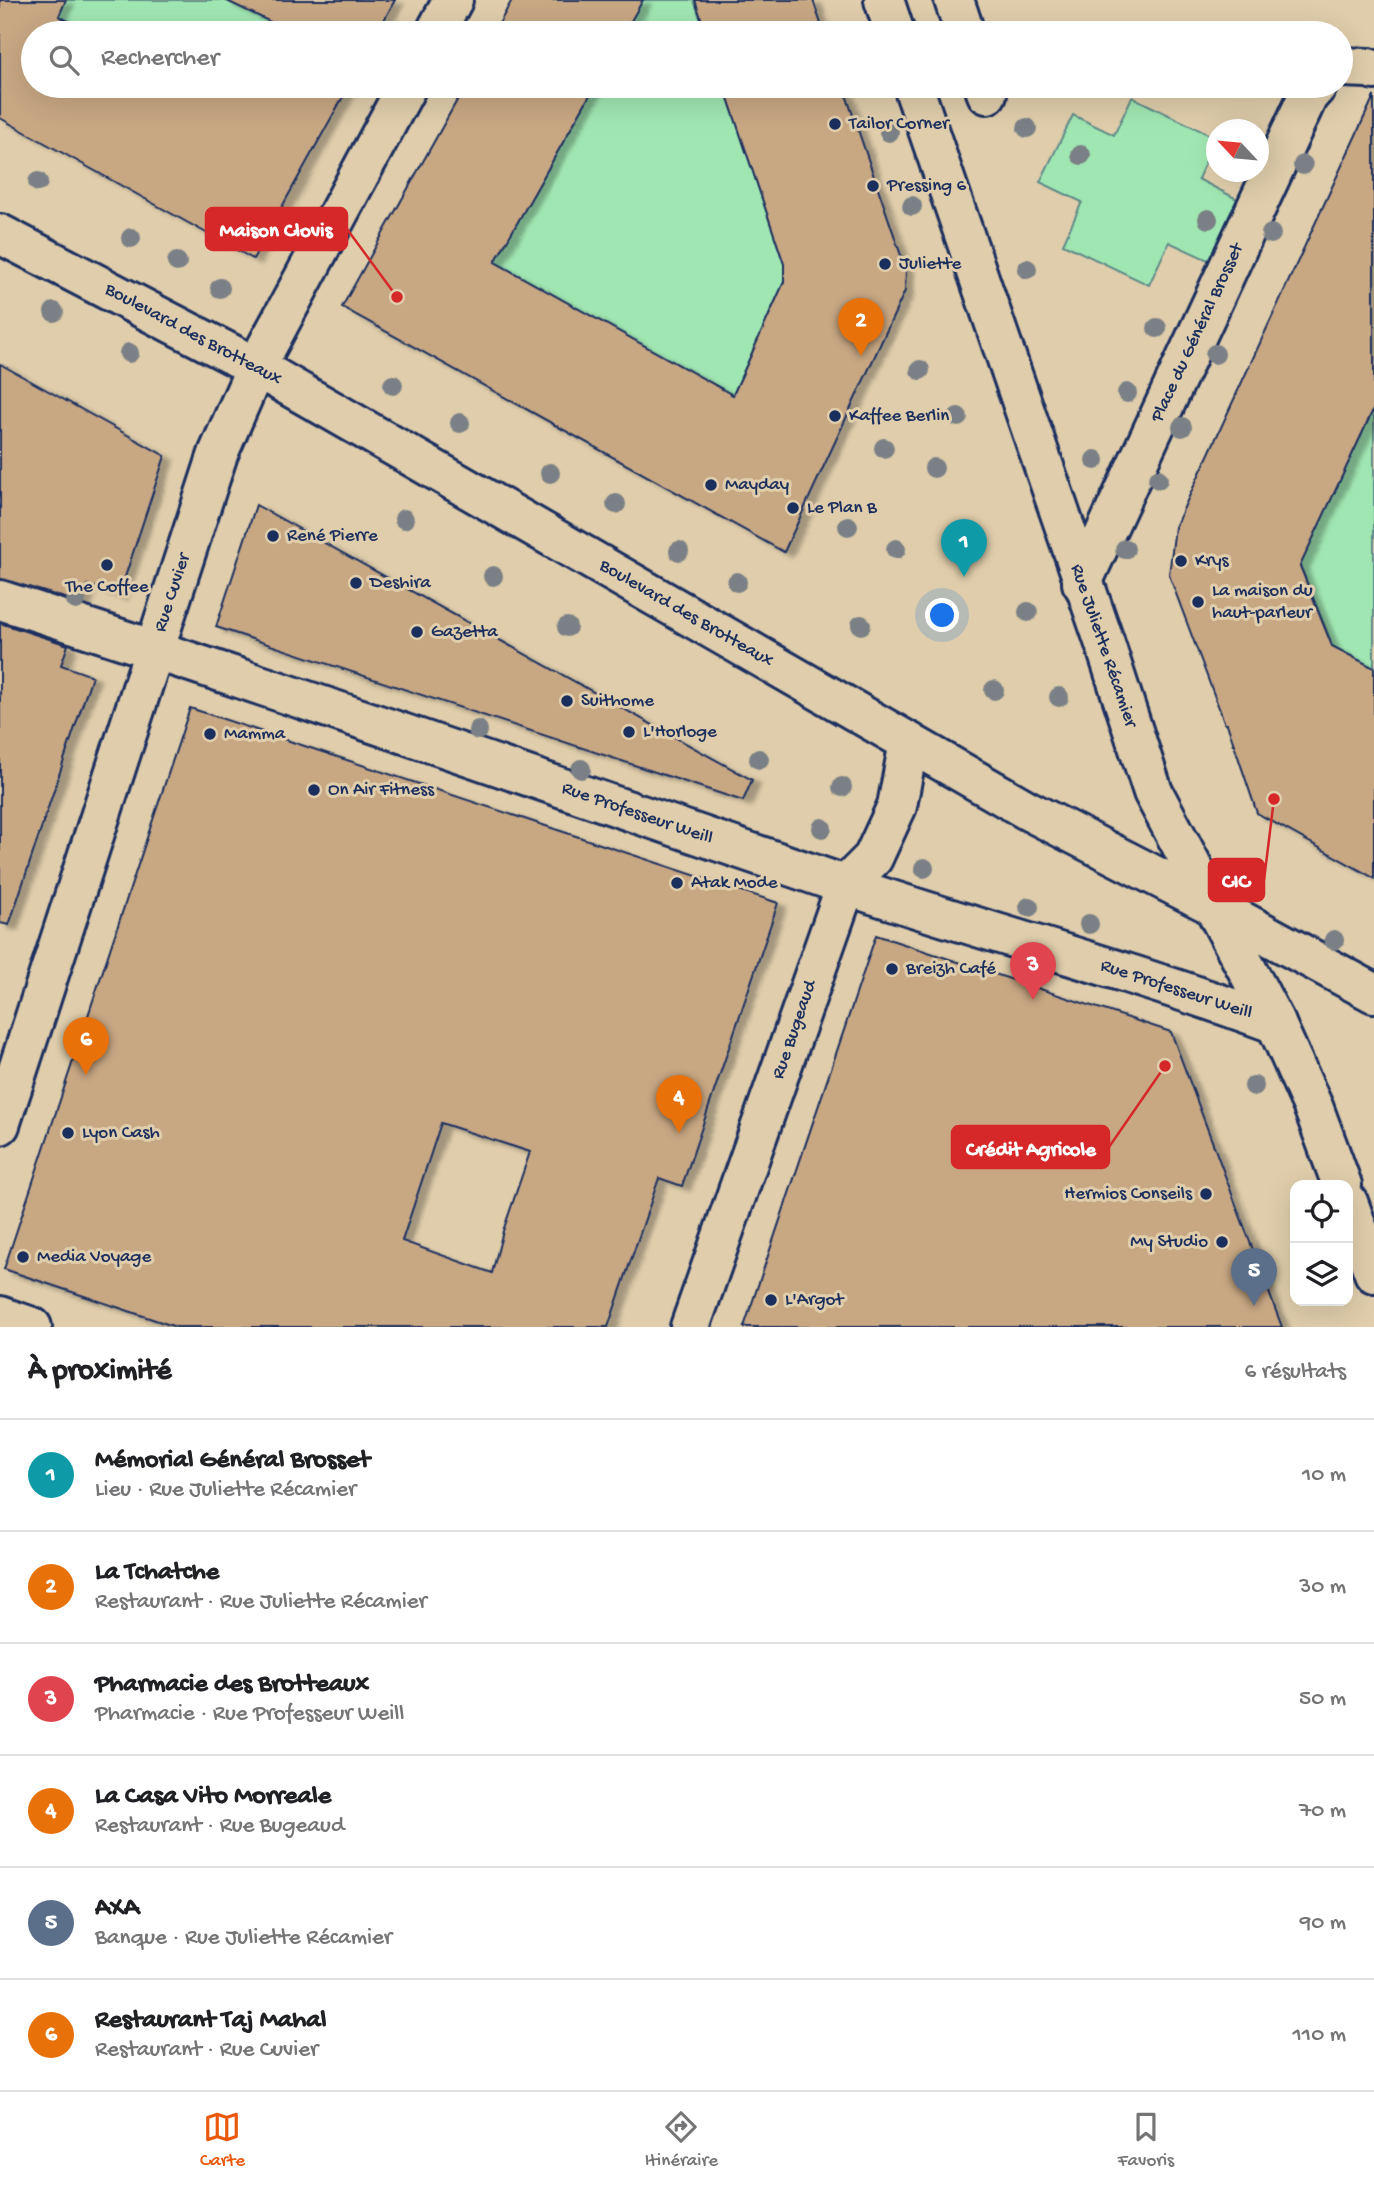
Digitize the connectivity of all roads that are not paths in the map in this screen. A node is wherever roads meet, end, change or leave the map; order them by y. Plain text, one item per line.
1 (453, 0) edge
2 (884, 0) edge
3 (954, 0) edge
4 (442, 21) edge
5 (891, 21) edge
6 (961, 21) edge
7 (1353, 67) edge
8 (1374, 70) edge
9 (401, 98) edge
10 (917, 98) edge
11 (1307, 98) edge
12 (0, 234) edge
13 (256, 367) junction
14 (1082, 583) junction
15 (0, 600) edge
16 (155, 649) junction
17 (909, 742) junction
18 (846, 885) junction
19 (1214, 906) junction
20 (1374, 993) edge
21 (1276, 1024) junction
22 (0, 1125) edge
23 (1340, 1180) edge
24 (1353, 1216) edge
25 (1374, 1273) edge
26 (0, 1316) edge
27 (32, 1327) edge
28 (690, 1327) edge

1 - 4 street
2 - 5 street
3 - 6 street
7 - 8 street
9 - 13 street, Rue Cuvier
10 - 14 street, Rue Juliette Récamier
11 - 14 street, Place du Général Brosset
12 - 13 street, Boulevard des Brotteaux
13 - 16 street, Rue Cuvier
13 - 17 street, Boulevard des Brotteaux
14 - 19 street, Rue Juliette Récamier
15 - 16 street, Rue Professeur Weill
16 - 18 street, Rue Professeur Weill
16 - 22 street, Rue Cuvier
17 - 18 street, Rue Bugeaud
17 - 19 street, Boulevard des Brotteaux
18 - 21 street, Rue Professeur Weill
18 - 28 street, Rue Bugeaud
19 - 20 street, Boulevard des Brotteaux
19 - 21 street, Rue Juliette Récamier
21 - 23 street, Rue Juliette Récamier
24 - 25 street
26 - 27 street

